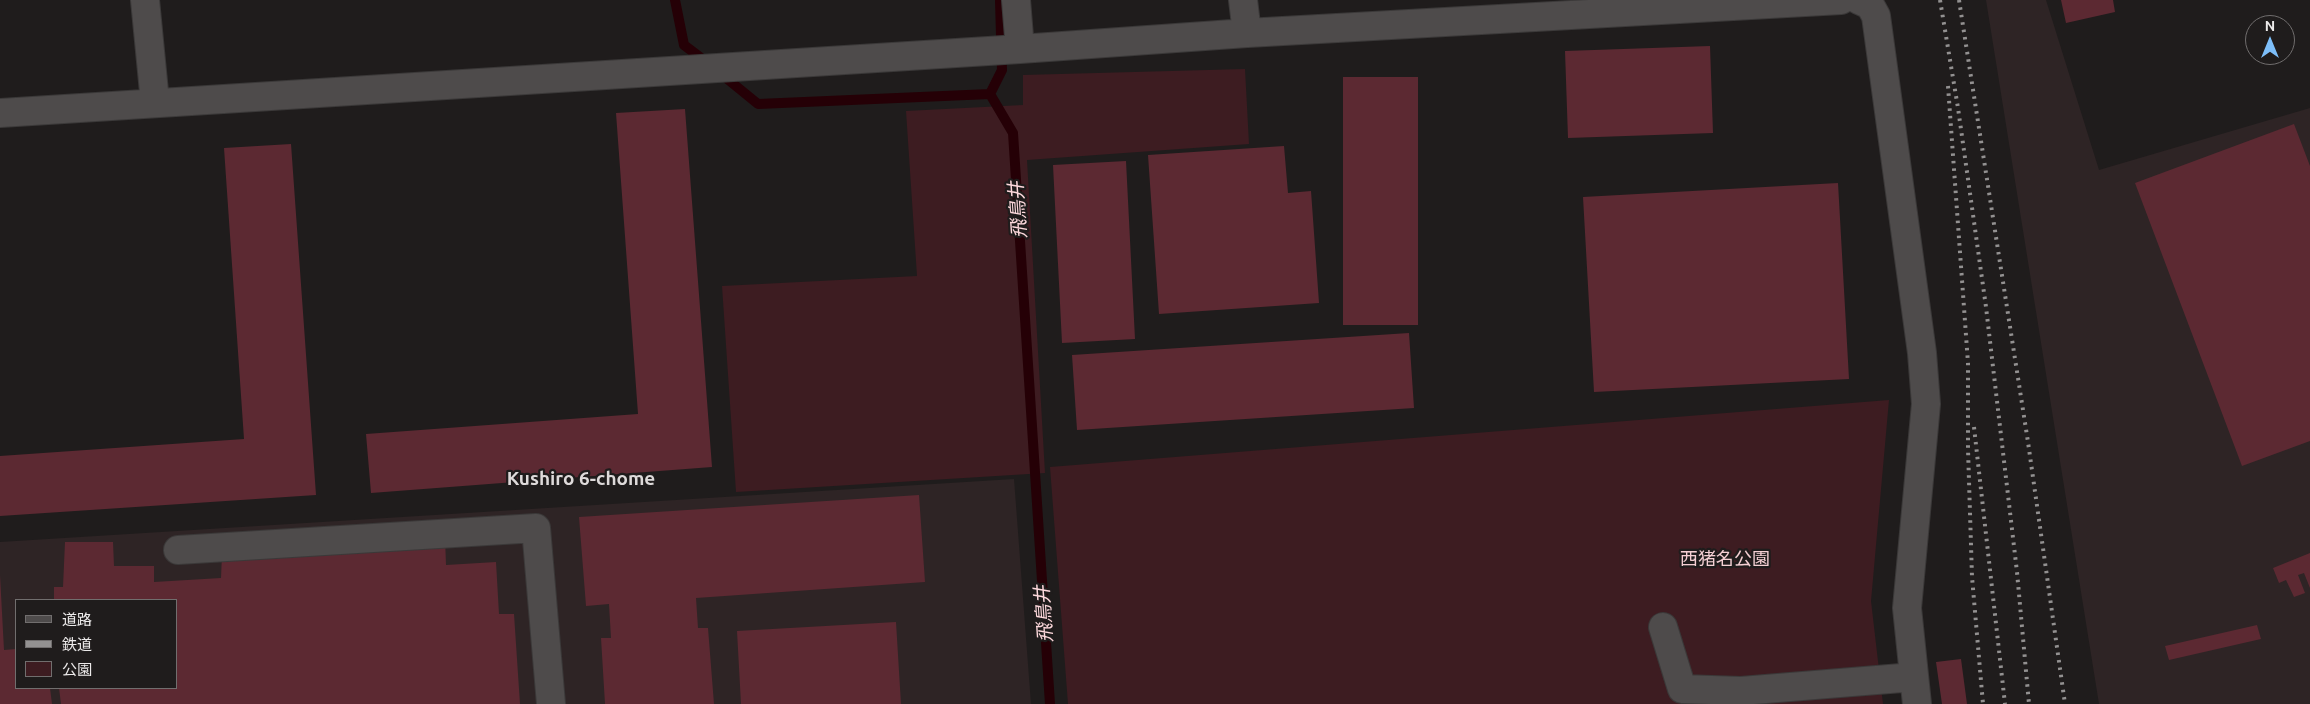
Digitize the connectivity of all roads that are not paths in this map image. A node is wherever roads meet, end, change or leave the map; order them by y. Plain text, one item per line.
1 (145, 0) edge
2 (1016, 0) edge
3 (1243, 0) edge
4 (1841, 0) edge
5 (1867, 2) edge
6 (1671, 4) edge
7 (1459, 10) edge
8 (1247, 33) junction
9 (1020, 50) junction
10 (155, 102) junction
11 (0, 113) edge
12 (178, 550) dead end
13 (1663, 627) dead end
14 (1914, 677) junction
15 (551, 704) edge
16 (1917, 704) edge

1 - 10 street
2 - 9 street
3 - 8 street
4 - 6 street
5 - 14 street
6 - 7 street
7 - 8 street
8 - 9 street
9 - 10 street
10 - 11 street
12 - 15 street
13 - 14 street
14 - 16 street

